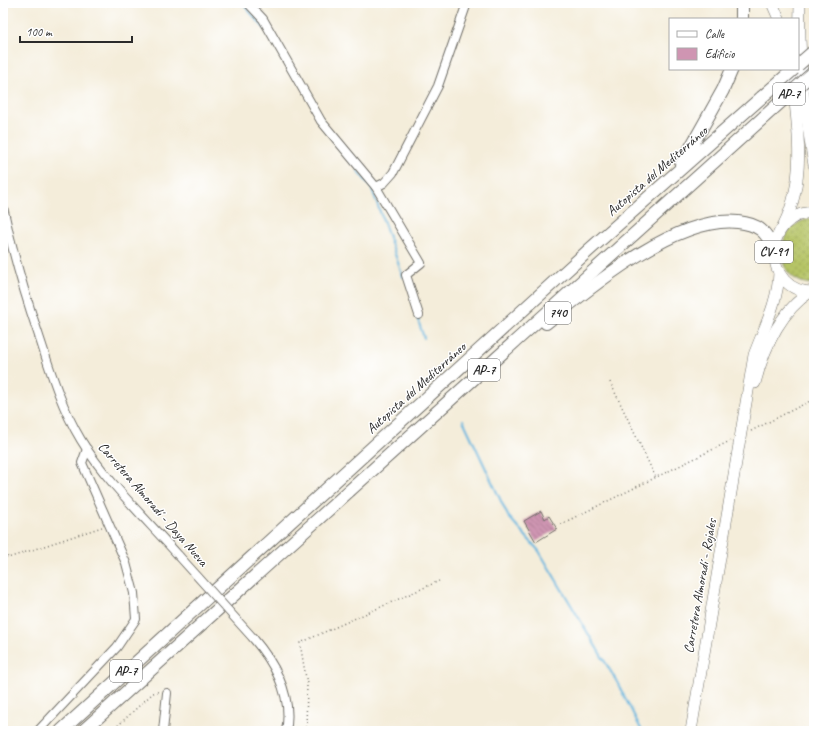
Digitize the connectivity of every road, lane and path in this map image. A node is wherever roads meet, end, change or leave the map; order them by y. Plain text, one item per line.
1 (248, 3) edge
2 (466, 3) edge
3 (742, 3) edge
4 (772, 3) edge
5 (800, 3) edge
6 (742, 18) edge
7 (779, 18) edge
8 (814, 50) edge
9 (799, 64) edge
10 (732, 70) edge
11 (791, 70) edge
12 (792, 70) edge
13 (814, 72) edge
14 (814, 165) edge
15 (675, 174) junction
16 (376, 187) junction
17 (3, 207) edge
18 (814, 212) edge
19 (783, 226) junction
20 (774, 249) junction
21 (779, 273) junction
22 (812, 292) edge
23 (419, 315) dead end
24 (610, 382) dead end
25 (814, 398) edge
26 (740, 439) junction
27 (88, 449) junction
28 (364, 478) junction
29 (656, 478) junction
30 (561, 524) dead end
31 (110, 525) junction
32 (3, 545) edge
33 (439, 581) dead end
34 (166, 693) joint
35 (38, 731) edge
36 (61, 731) edge
37 (83, 731) edge
38 (112, 731) edge
39 (163, 731) edge
40 (286, 731) edge
41 (306, 731) edge
42 (691, 731) edge

1 - 16 street
2 - 16 street
3 - 6 highway
4 - 7 main road
5 - 14 main road
8 - 9 highway, AP-7, bridge
10 - 15 highway
11 - 15 highway, Autopista del Mediterráneo / AP-7, bridge
12 - 19 main road, CV-91
13 - 28 highway, AP-7, bridge
15 - 36 highway, Autopista del Mediterráneo / AP-7
16 - 23 street
17 - 27 street, Carretera Almoradí - Daya Nueva
18 - 19 main road, CV-91
19 - 20 main road, CV-91
20 - 21 main road, CV-91
20 - 28 highway, 740
21 - 22 main road, CV-91
21 - 26 main road
22 - 26 main road
24 - 29 path
25 - 26 path
26 - 29 path
26 - 42 main road, Carretera Almoradí - Rojales
27 - 31 street
27 - 40 street, Carretera Almoradí - Daya Nueva, bridge
28 - 37 highway, AP-7
29 - 30 path
31 - 32 path
31 - 35 street
33 - 41 path
34 - 38 path
34 - 39 street

